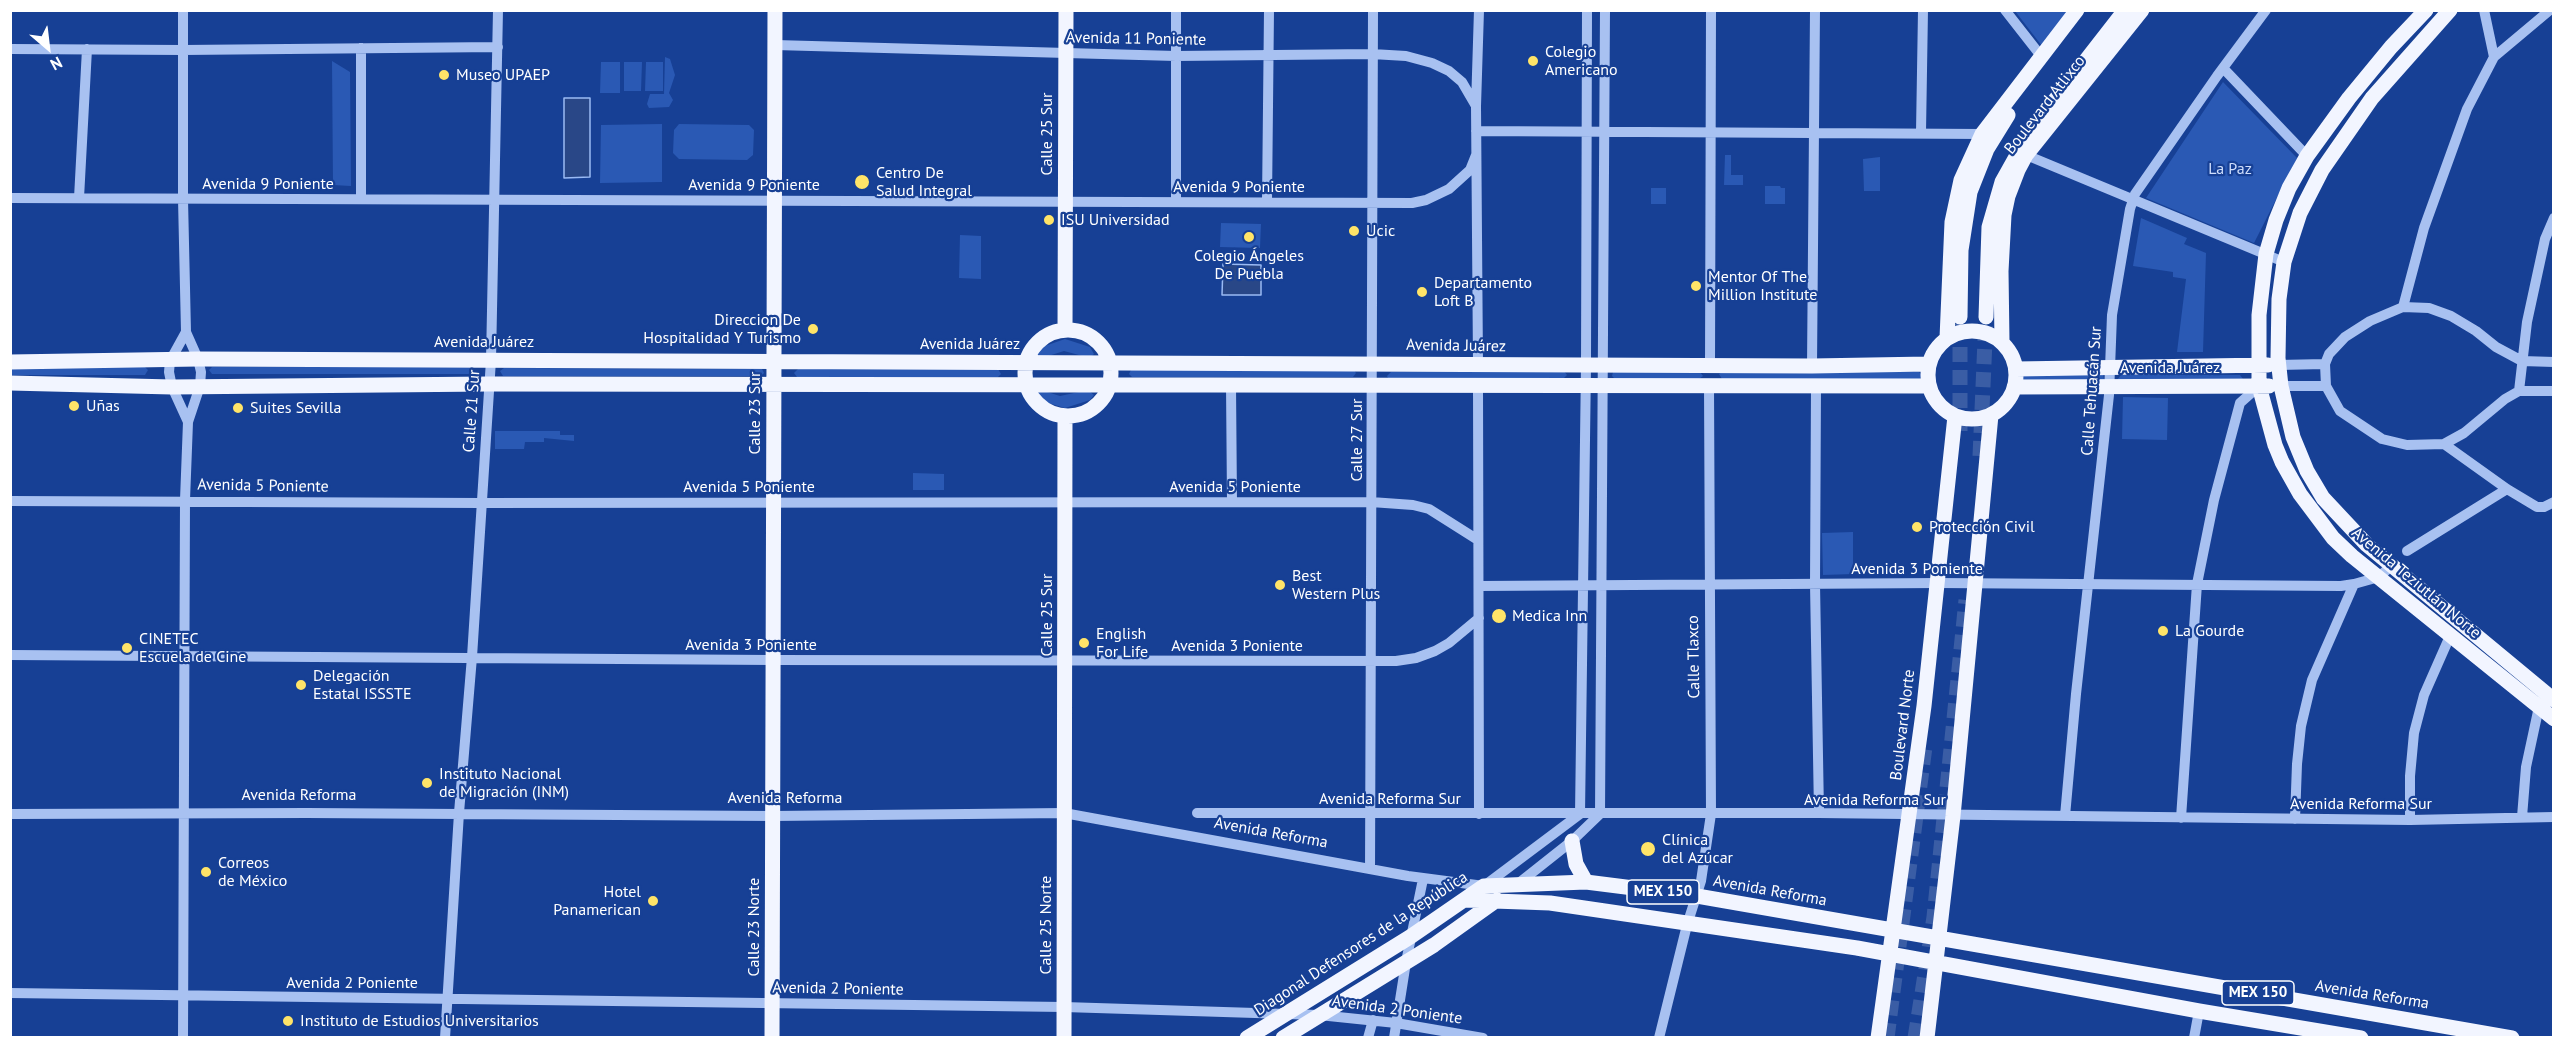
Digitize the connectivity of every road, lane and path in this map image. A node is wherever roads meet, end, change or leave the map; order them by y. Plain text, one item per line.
1 (183, 10) edge
2 (498, 10) edge
3 (775, 10) edge
4 (1066, 10) edge
5 (1176, 10) edge
6 (1269, 10) edge
7 (1373, 10) edge
8 (1479, 10) edge
9 (1587, 10) edge
10 (1605, 10) edge
11 (1711, 10) edge
12 (1815, 10) edge
13 (1923, 10) edge
14 (2005, 10) edge
15 (2077, 10) edge
16 (2089, 10) edge
17 (2125, 10) edge
18 (2142, 10) edge
19 (2266, 10) edge
20 (2426, 10) edge
21 (2450, 10) edge
22 (2484, 10) edge
23 (2550, 10) edge
24 (775, 45) junction
25 (361, 48) junction
26 (498, 48) junction
27 (10, 49) edge
28 (87, 49) junction
29 (183, 50) junction
30 (1066, 53) junction
31 (1372, 54) junction
32 (1176, 56) junction
33 (1268, 56) junction
34 (2041, 56) junction
35 (2494, 57) junction
36 (2223, 68) junction
37 (1476, 106) junction
38 (1476, 131) junction
39 (1587, 131) junction
40 (1604, 131) junction
41 (1711, 131) junction
42 (1814, 132) junction
43 (1921, 132) junction
44 (1982, 134) junction
45 (1476, 155) junction
46 (2026, 155) junction
47 (2307, 156) junction
48 (10, 198) edge
49 (79, 198) junction
50 (183, 198) junction
51 (361, 199) junction
52 (495, 200) junction
53 (2133, 200) junction
54 (774, 201) junction
55 (1065, 201) junction
56 (1176, 202) junction
57 (1266, 202) junction
58 (1372, 202) junction
59 (2553, 218) edge
60 (2549, 240) edge
61 (2266, 254) junction
62 (2284, 262) junction
63 (2403, 307) junction
64 (1960, 317) tunnel mouth
65 (1986, 317) tunnel mouth
66 (1065, 330) junction
67 (186, 332) junction
68 (1947, 338) junction
69 (2002, 342) junction
70 (198, 359) junction
71 (491, 360) junction
72 (170, 361) junction
73 (773, 361) junction
74 (2522, 361) junction
75 (10, 362) edge
76 (1026, 362) junction
77 (1110, 362) junction
78 (2553, 362) edge
79 (1372, 363) junction
80 (1478, 364) junction
81 (1603, 364) junction
82 (1928, 364) junction
83 (2325, 364) junction
84 (1586, 365) junction
85 (1710, 365) junction
86 (2258, 365) junction
87 (2278, 365) junction
88 (1812, 366) junction
89 (2110, 367) junction
90 (2016, 369) junction
91 (10, 383) edge
92 (489, 384) junction
93 (773, 385) junction
94 (1026, 385) junction
95 (1109, 385) junction
96 (1231, 385) junction
97 (1586, 385) junction
98 (1603, 385) junction
99 (200, 386) junction
100 (1372, 386) junction
101 (1479, 386) junction
102 (1709, 386) junction
103 (1816, 386) junction
104 (1928, 386) junction
105 (2109, 386) junction
106 (2259, 386) junction
107 (2281, 386) junction
108 (2326, 386) junction
109 (172, 387) junction
110 (2014, 387) junction
111 (2519, 391) junction
112 (2553, 391) edge
113 (1990, 415) junction
114 (1065, 416) junction
115 (1955, 416) junction
116 (188, 422) junction
117 (2444, 444) junction
118 (2507, 489) junction
119 (185, 500) junction
120 (10, 501) edge
121 (773, 501) junction
122 (1065, 501) junction
123 (1232, 502) junction
124 (1371, 502) junction
125 (481, 503) junction
126 (2549, 504) edge
127 (1478, 540) junction
128 (2407, 551) dead end
129 (2392, 565) junction
130 (2379, 577) junction
131 (1939, 583) junction
132 (1976, 583) junction
133 (1584, 584) junction
134 (1602, 584) junction
135 (1815, 584) junction
136 (2090, 584) junction
137 (2198, 584) junction
138 (2354, 584) junction
139 (1708, 585) junction
140 (1480, 586) junction
141 (1479, 618) junction
142 (2451, 636) junction
143 (10, 655) edge
144 (182, 655) junction
145 (472, 657) junction
146 (773, 660) junction
147 (1065, 661) junction
148 (1371, 661) junction
149 (2545, 700) edge
150 (2553, 719) edge
151 (185, 812) junction
152 (459, 813) junction
153 (1064, 813) junction
154 (1197, 813) dead end
155 (1820, 813) junction
156 (10, 814) edge
157 (1370, 814) junction
158 (1479, 814) junction
159 (1580, 814) junction
160 (1600, 814) junction
161 (1711, 814) junction
162 (772, 816) junction
163 (1909, 816) junction
164 (1953, 816) junction
165 (2065, 816) junction
166 (2522, 817) junction
167 (2553, 817) edge
168 (2181, 818) junction
169 (2295, 819) junction
170 (2410, 820) junction
171 (1572, 841) junction
172 (1370, 869) junction
173 (1423, 879) junction
174 (1586, 882) junction
175 (1520, 883) junction
176 (1484, 886) junction
177 (1697, 896) junction
178 (1466, 900) junction
179 (1497, 900) junction
180 (1687, 924) junction
181 (1893, 932) junction
182 (1410, 937) junction
183 (1939, 939) junction
184 (1890, 954) junction
185 (1936, 961) junction
186 (1406, 962) junction
187 (10, 993) edge
188 (182, 996) junction
189 (446, 999) junction
190 (2286, 999) junction
191 (772, 1003) junction
192 (1064, 1007) junction
193 (2199, 1011) junction
194 (1286, 1014) junction
195 (1319, 1015) junction
196 (1373, 1020) junction
197 (1396, 1023) junction
198 (2282, 1024) junction
199 (2464, 1033) edge
200 (2502, 1037) edge
201 (183, 1038) edge
202 (444, 1038) edge
203 (772, 1038) edge
204 (1064, 1038) edge
205 (1247, 1038) edge
206 (1282, 1038) edge
207 (1368, 1038) edge
208 (1394, 1038) edge
209 (1483, 1038) edge
210 (1659, 1038) edge
211 (1878, 1038) edge
212 (1927, 1038) edge
213 (2193, 1038) edge
214 (2361, 1038) edge

1 - 29 street
2 - 26 street, Calle 21 Sur
3 - 24 main road, Calle 23 Sur
4 - 30 main road, Calle 25 Sur
5 - 32 street
6 - 33 street
7 - 31 street, Calle 27 Sur
8 - 37 street
9 - 39 street
10 - 40 street
11 - 41 street
12 - 42 street
13 - 43 street
14 - 34 street
15 - 34 main road, Boulevard Atlixco
16 - 64 main road, Boulevard Atlixco
17 - 65 main road, Boulevard Atlixco
18 - 46 main road, Boulevard Atlixco
19 - 36 street, Calle Tehuacán Sur
20 - 47 main road, Avenida Teziutlán Norte
21 - 62 main road, Avenida Teziutlán Norte
22 - 35 street
23 - 35 street
24 - 30 street, Avenida 11 Poniente
24 - 54 main road, Calle 23 Sur
25 - 26 street
25 - 29 street
25 - 51 street
26 - 52 street, Calle 21 Sur
27 - 28 street
28 - 29 street
28 - 49 street
29 - 50 street
30 - 32 street, Avenida 11 Poniente
30 - 55 main road, Calle 25 Sur
31 - 33 street, Avenida 11 Poniente
31 - 37 street, Avenida 11 Poniente
31 - 58 street, Calle 27 Sur
32 - 33 street, Avenida 11 Poniente
32 - 56 street
33 - 57 street
34 - 44 main road, Boulevard Atlixco
35 - 63 street
36 - 47 street
36 - 53 street, Calle Tehuacán Sur
37 - 38 street
38 - 39 street
38 - 45 street
39 - 40 street
39 - 84 street
40 - 41 street
40 - 81 street
41 - 42 street
41 - 85 street
42 - 43 street
42 - 88 street
43 - 44 street
44 - 68 main road, Boulevard Atlixco
45 - 58 street, Avenida 9 Poniente
45 - 80 street
46 - 53 street
46 - 69 main road, Boulevard Atlixco
47 - 61 main road, Avenida Teziutlán Norte
48 - 49 street, Avenida 9 Poniente
49 - 50 street, Avenida 9 Poniente
50 - 51 street, Avenida 9 Poniente
50 - 67 street
51 - 52 street, Avenida 9 Poniente
52 - 54 street, Avenida 9 Poniente
52 - 71 street, Calle 21 Sur
53 - 61 street
53 - 89 street, Calle Tehuacán Sur
54 - 55 street, Avenida 9 Poniente
54 - 73 main road, Calle 23 Sur
55 - 56 street, Avenida 9 Poniente
55 - 66 main road, Calle 25 Sur
56 - 57 street, Avenida 9 Poniente
57 - 58 street, Avenida 9 Poniente
58 - 79 street, Calle 27 Sur
59 - 60 street
60 - 74 street
61 - 62 street
61 - 86 main road, Avenida Teziutlán Norte
62 - 87 main road, Avenida Teziutlán Norte
63 - 74 street
63 - 83 street
66 - 76 main road
66 - 77 main road
67 - 70 street
67 - 72 street
68 - 69 main road
68 - 82 main road
69 - 90 main road
70 - 71 main road, Avenida Juárez
70 - 72 main road, Avenida Juárez
70 - 99 street
71 - 73 main road, Avenida Juárez
71 - 92 street, Calle 21 Sur
72 - 75 main road, Avenida Juárez
72 - 109 street
73 - 76 main road, Avenida Juárez
73 - 93 main road, Calle 23 Sur
74 - 78 street
74 - 111 street
76 - 77 main road, Avenida Juárez
76 - 94 main road
77 - 79 main road, Avenida Juárez
77 - 95 main road
79 - 80 main road, Avenida Juárez
79 - 100 street, Calle 27 Sur
80 - 84 main road, Avenida Juárez
81 - 84 main road, Avenida Juárez
81 - 85 main road, Avenida Juárez
81 - 98 street
82 - 88 main road, Avenida Juárez
82 - 104 main road
83 - 87 street, Avenida Juárez
83 - 108 street
84 - 97 street
85 - 88 main road, Avenida Juárez
86 - 87 main road, Avenida Juárez
86 - 89 main road, Avenida Juárez
86 - 106 main road, Avenida Teziutlán Norte
87 - 107 main road, Avenida Teziutlán Norte
89 - 90 main road, Avenida Juárez
89 - 105 street, Calle Tehuacán Sur
90 - 110 main road
91 - 109 main road
92 - 93 main road
92 - 99 main road
92 - 125 street, Calle 21 Sur
93 - 94 main road
93 - 121 main road, Calle 23 Sur
94 - 95 main road
94 - 114 main road
95 - 96 main road
95 - 114 main road
96 - 100 main road
96 - 123 street
97 - 98 main road
97 - 101 main road
97 - 133 street
98 - 102 main road
98 - 134 street
99 - 109 main road
99 - 116 street
100 - 101 main road
100 - 124 street, Calle 27 Sur
101 - 127 street
102 - 103 main road
102 - 139 street, Calle Tlaxco
103 - 104 main road
103 - 135 street
104 - 115 main road
105 - 106 main road, Avenida Juárez
105 - 110 main road, Avenida Juárez
105 - 136 street, Calle Tehuacán Sur
106 - 107 main road, Avenida Juárez
106 - 130 main road, Avenida Teziutlán Norte
106 - 137 street
107 - 108 street, Avenida Juárez
107 - 129 main road, Avenida Teziutlán Norte
108 - 117 street
109 - 116 street
110 - 113 main road
111 - 112 street
111 - 117 street
113 - 115 main road
113 - 132 main road
114 - 122 main road, Calle 25 Sur
115 - 131 main road, Boulevard Norte
116 - 119 street
117 - 118 street
118 - 126 street
118 - 128 street
119 - 120 street, Avenida 5 Poniente
119 - 125 street, Avenida 5 Poniente
119 - 144 street
121 - 122 street, Avenida 5 Poniente
121 - 125 street, Avenida 5 Poniente
121 - 146 main road, Calle 23 Sur
122 - 123 street, Avenida 5 Poniente
122 - 147 main road, Calle 25 Sur
123 - 124 street, Avenida 5 Poniente
124 - 127 street, Avenida 5 Poniente
124 - 148 street, Calle 27 Sur
125 - 145 street, Calle 21 Sur
127 - 140 street
129 - 130 street
129 - 149 main road, Avenida Teziutlán Norte
130 - 138 street, Avenida 3 Poniente
130 - 142 main road, Avenida Teziutlán Norte
131 - 132 street, Avenida 3 Poniente
131 - 135 street, Avenida 3 Poniente
131 - 163 main road, Boulevard Norte
132 - 136 street, Avenida 3 Poniente
132 - 164 main road
133 - 134 street, Avenida 3 Poniente
133 - 140 street, Avenida 3 Poniente
133 - 159 street
134 - 139 street, Avenida 3 Poniente
134 - 160 street
135 - 139 street, Avenida 3 Poniente
135 - 155 street
136 - 137 street, Avenida 3 Poniente
136 - 165 street, Calle Tehuacán Sur
137 - 138 street, Avenida 3 Poniente
137 - 168 street
138 - 169 street
139 - 161 street, Calle Tlaxco
140 - 141 street
141 - 148 street, Avenida 3 Poniente
141 - 158 street
142 - 149 main road, Avenida Teziutlán Norte
142 - 170 street
143 - 144 street, Avenida 3 Poniente
144 - 145 street, Avenida 3 Poniente
144 - 151 street
145 - 146 street, Avenida 3 Poniente
145 - 152 street, Calle 21 Sur
146 - 147 street, Avenida 3 Poniente
146 - 162 main road, Calle 23 Sur
147 - 148 street, Avenida 3 Poniente
147 - 153 main road, Calle 25 Sur
148 - 157 street, Calle 27 Sur
149 - 150 main road, Avenida Teziutlán Norte
149 - 166 street
151 - 152 street, Avenida Reforma / MEX 150
151 - 156 street, Avenida Reforma / MEX 150
151 - 188 street
152 - 162 street, Avenida Reforma / MEX 150
152 - 189 street, Calle 21 Sur
153 - 162 street, Avenida Reforma / MEX 150
153 - 172 street, Avenida Reforma / MEX 150
153 - 192 main road, Calle 25 Norte
154 - 157 street, Avenida Reforma Sur
155 - 161 street, Avenida Reforma Sur
155 - 163 street, Avenida Reforma Sur
157 - 158 street, Avenida Reforma Sur
157 - 172 street, Calle 27 Sur
158 - 159 street, Avenida Reforma Sur
159 - 160 street, Avenida Reforma Sur
159 - 176 street, Diagonal Defensores de la República
160 - 161 street, Avenida Reforma Sur
160 - 171 street
161 - 177 street, Calle Tlaxco
162 - 191 main road, Calle 23 Norte
163 - 164 street, Avenida Reforma Sur
163 - 181 main road, Boulevard Norte
164 - 165 street, Avenida Reforma Sur
164 - 183 main road
165 - 168 street, Avenida Reforma Sur
166 - 167 street, Avenida Reforma Sur
166 - 170 street, Avenida Reforma Sur
168 - 169 street, Avenida Reforma Sur
169 - 170 street, Avenida Reforma Sur
171 - 174 main road
171 - 175 street
172 - 173 street, Avenida Reforma / MEX 150
173 - 176 street, Avenida Reforma / MEX 150
173 - 182 street
174 - 175 main road, Avenida Reforma / MEX 150
174 - 177 main road, Avenida Reforma / MEX 150
175 - 176 main road, Avenida Reforma / MEX 150
175 - 179 main road
176 - 178 main road, Diagonal Defensores de la República
177 - 180 street, Calle Tlaxco
177 - 181 main road, Avenida Reforma / MEX 150
178 - 179 main road, MEX 150
178 - 182 main road, Diagonal Defensores de la República
179 - 180 main road, MEX 150
179 - 186 main road
180 - 184 main road, MEX 150
180 - 210 street, Calle Tlaxco
181 - 183 main road, Avenida Reforma / MEX 150
181 - 184 main road, Boulevard Norte
182 - 186 street
182 - 194 main road, Diagonal Defensores de la República
183 - 185 main road
183 - 190 main road, Avenida Reforma / MEX 150
184 - 185 main road, MEX 150
184 - 211 main road, Boulevard Norte
185 - 193 main road, MEX 150
185 - 212 main road
186 - 195 main road
186 - 197 street
187 - 188 street, Avenida 2 Poniente
188 - 189 street, Avenida 2 Poniente
188 - 201 street
189 - 191 street, Avenida 2 Poniente
189 - 202 street, Calle 21 Sur
190 - 198 main road
190 - 199 main road, Avenida Reforma / MEX 150
191 - 192 street, Avenida 2 Poniente
191 - 203 main road, Calle 23 Norte
192 - 194 street, Avenida 2 Poniente
192 - 204 main road, Calle 25 Norte
193 - 198 main road, MEX 150
193 - 213 street
194 - 195 street, Avenida 2 Poniente
194 - 205 main road, Diagonal Defensores de la República
195 - 196 street, Avenida 2 Poniente
195 - 206 main road
196 - 197 street, Avenida 2 Poniente
196 - 207 street
197 - 208 street
197 - 209 street, Avenida 2 Poniente
198 - 214 main road, MEX 150
199 - 200 main road, Avenida Reforma / MEX 150

